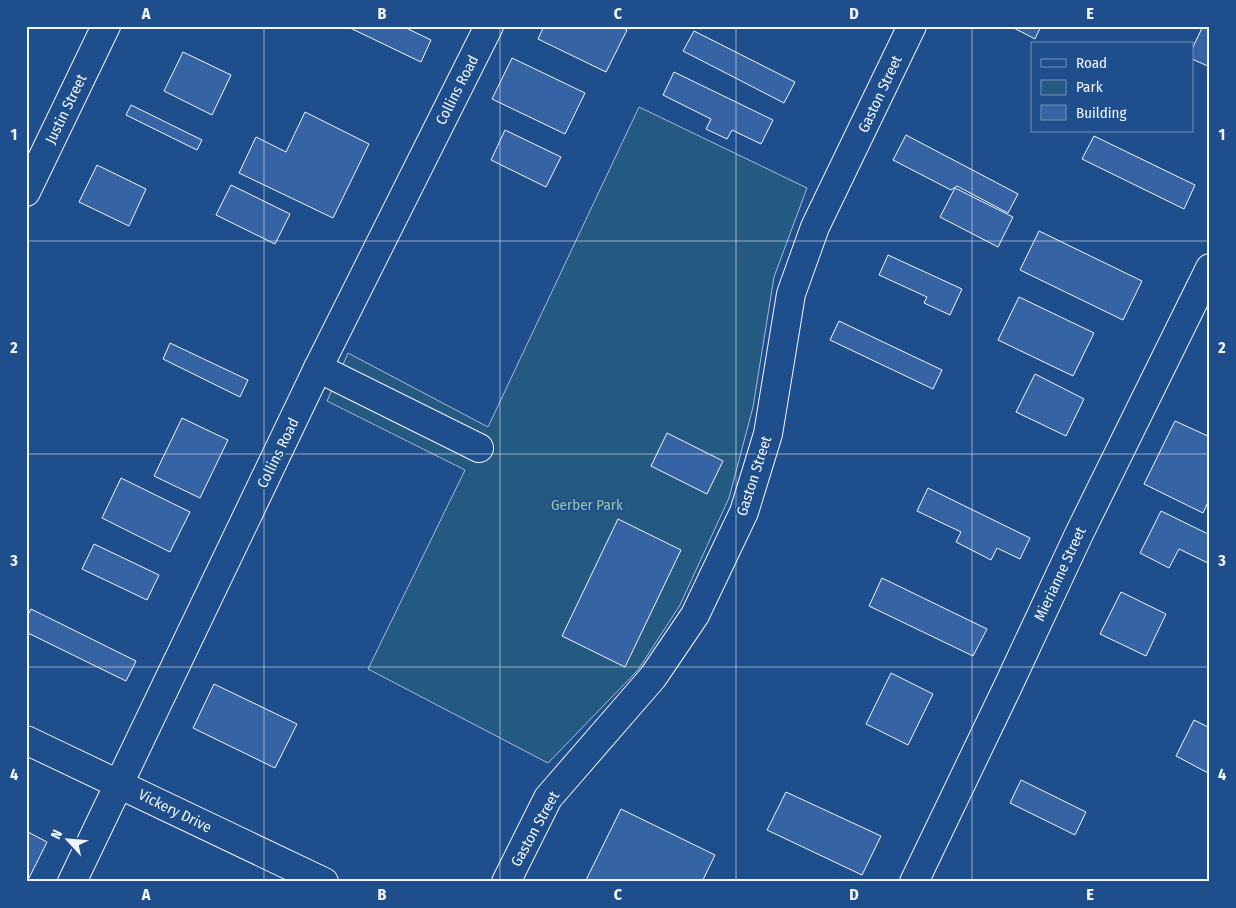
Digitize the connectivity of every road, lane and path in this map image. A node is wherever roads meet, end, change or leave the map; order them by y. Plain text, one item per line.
1 (106, 26) edge
2 (489, 26) edge
3 (912, 26) edge
4 (26, 192) edge
5 (1210, 268) edge
6 (318, 368) junction
7 (479, 448) dead end
8 (26, 740) edge
9 (120, 784) junction
10 (72, 882) edge
11 (324, 882) edge
12 (506, 882) edge
13 (914, 882) edge

1 - 4 street, Justin Street
2 - 6 street, Collins Road
3 - 12 street, Gaston Street
5 - 13 street, Mierianne Street
6 - 7 street
6 - 9 street, Collins Road
8 - 9 street, Vickery Drive
9 - 10 street, Collins Road
9 - 11 street, Vickery Drive

